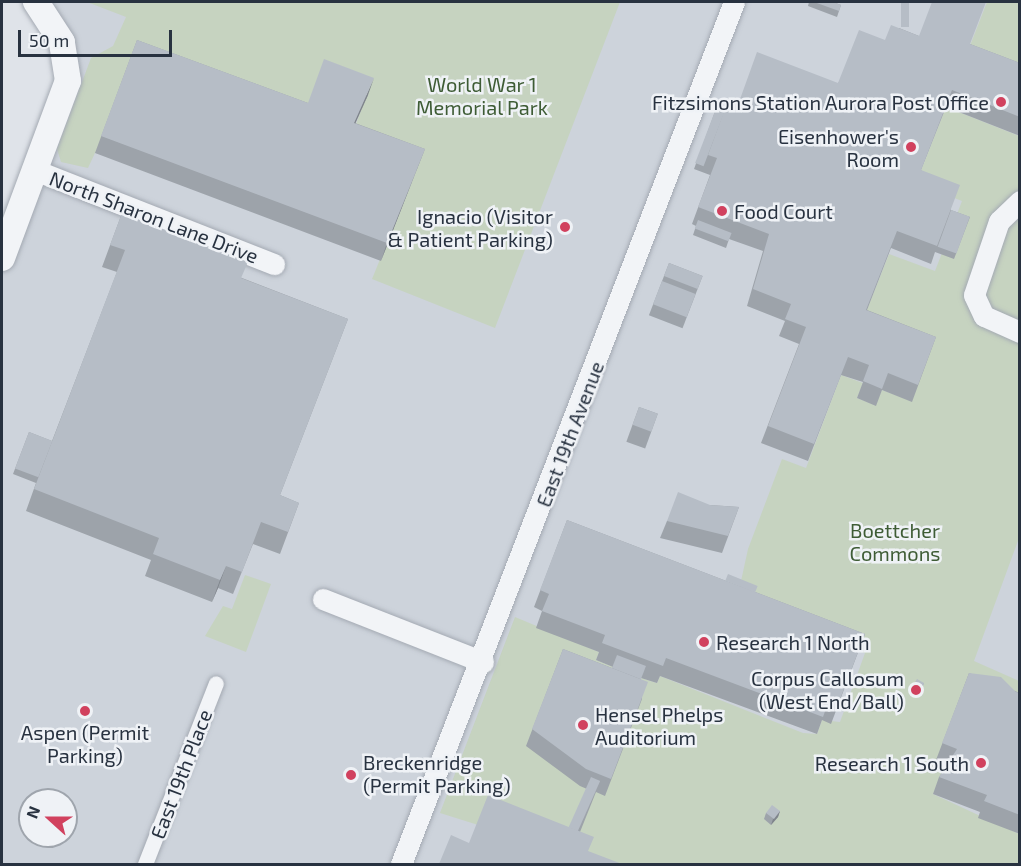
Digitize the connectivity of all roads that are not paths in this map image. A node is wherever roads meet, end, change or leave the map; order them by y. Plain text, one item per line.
1 (36, 2) edge
2 (734, 2) edge
3 (35, 170) junction
4 (1020, 201) edge
5 (2, 258) edge
6 (274, 264) dead end
7 (1020, 332) edge
8 (323, 599) dead end
9 (483, 662) junction
10 (216, 683) dead end
11 (145, 864) edge
12 (401, 864) edge

1 - 3 street
2 - 9 street, East 19th Avenue
3 - 5 street
3 - 6 street, North Sharon Lane Drive
4 - 7 street
8 - 9 street
9 - 12 street, East 19th Avenue
10 - 11 street, East 19th Place

